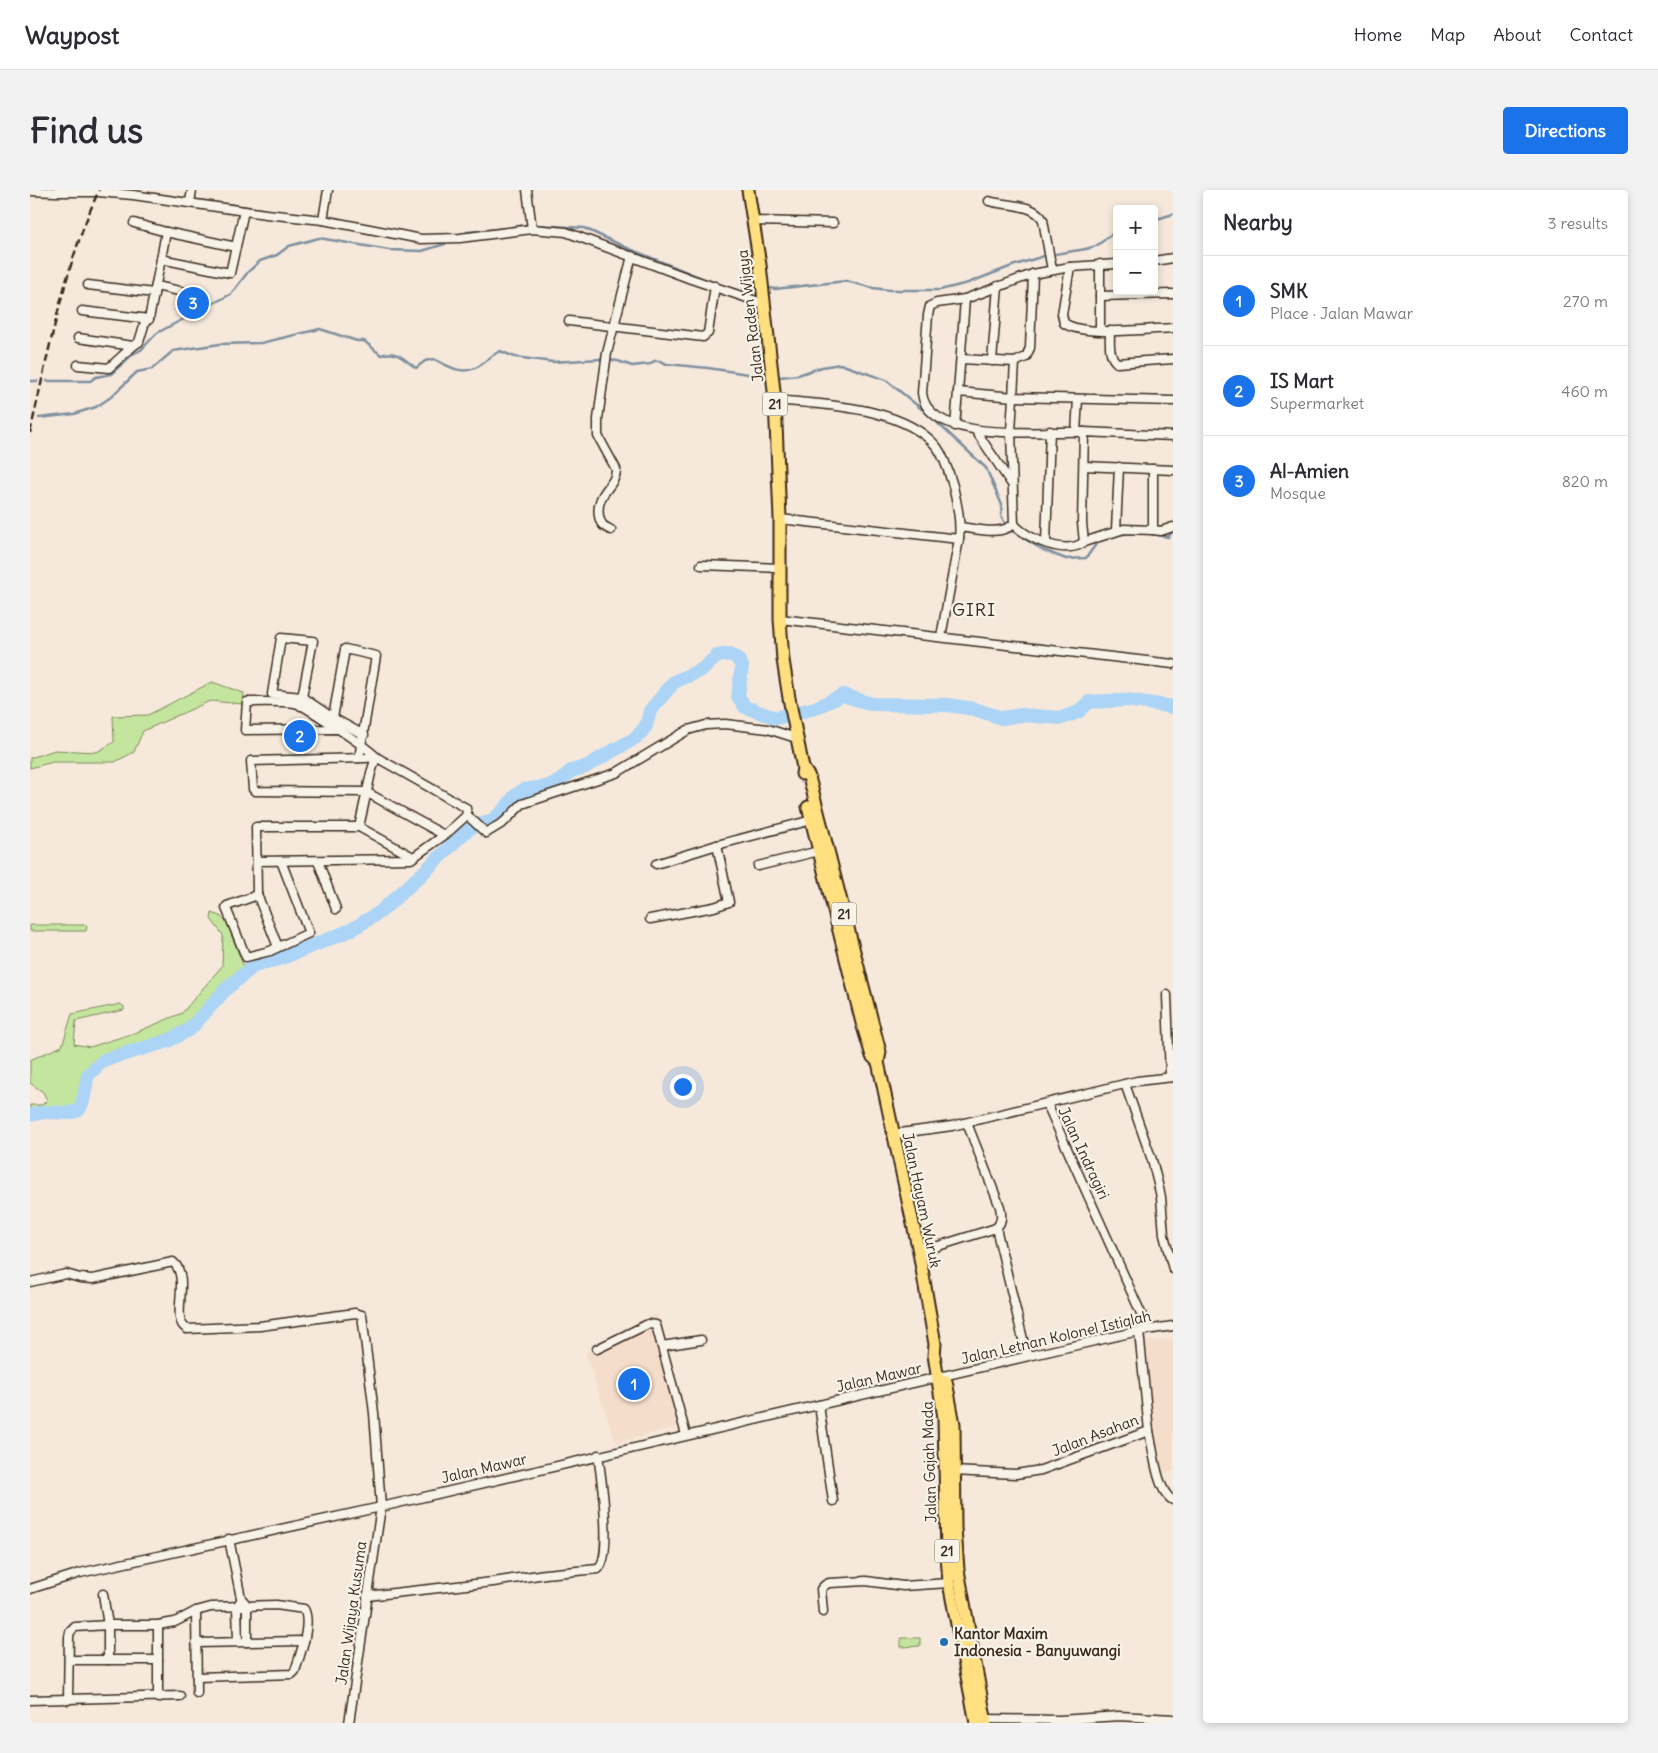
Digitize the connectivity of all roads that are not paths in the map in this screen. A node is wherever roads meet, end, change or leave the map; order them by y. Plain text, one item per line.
1 (30, 190) edge
2 (192, 190) edge
3 (328, 190) edge
4 (527, 190) edge
5 (748, 190) edge
6 (989, 201) dead end
7 (190, 202) junction
8 (244, 211) junction
9 (323, 220) junction
10 (753, 221) junction
11 (134, 223) dead end
12 (833, 223) dead end
13 (532, 230) junction
14 (166, 232) junction
15 (237, 244) junction
16 (632, 256) junction
17 (1173, 258) edge
18 (161, 259) junction
19 (1158, 260) edge
20 (1100, 264) junction
21 (1113, 264) edge
22 (1070, 267) junction
23 (1052, 270) junction
24 (1033, 274) junction
25 (88, 284) dead end
26 (715, 286) junction
27 (998, 286) junction
28 (155, 289) junction
29 (1173, 294) edge
30 (203, 296) dead end
31 (1100, 296) junction
32 (965, 299) junction
33 (765, 304) junction
34 (82, 310) dead end
35 (149, 319) junction
36 (569, 321) dead end
37 (614, 326) junction
38 (1173, 328) edge
39 (1100, 330) junction
40 (1110, 331) junction
41 (78, 338) dead end
42 (133, 346) junction
43 (961, 359) junction
44 (1173, 359) edge
45 (992, 361) junction
46 (1015, 362) junction
47 (78, 365) dead end
48 (958, 392) junction
49 (1014, 397) junction
50 (1078, 399) junction
51 (775, 400) junction
52 (1173, 401) edge
53 (955, 426) junction
54 (976, 430) junction
55 (1050, 431) junction
56 (1011, 432) junction
57 (1080, 432) junction
58 (1173, 436) edge
59 (1084, 466) junction
60 (1119, 468) junction
61 (1153, 469) junction
62 (1173, 470) edge
63 (1012, 483) junction
64 (780, 519) junction
65 (960, 527) junction
66 (1008, 527) junction
67 (1173, 527) edge
68 (612, 530) dead end
69 (1116, 530) junction
70 (1152, 530) junction
71 (959, 539) junction
72 (1046, 542) junction
73 (1084, 542) junction
74 (701, 564) dead end
75 (780, 568) junction
76 (780, 620) junction
77 (941, 637) junction
78 (1173, 664) edge
79 (302, 702) junction
80 (333, 718) junction
81 (337, 728) junction
82 (795, 734) junction
83 (364, 735) junction
84 (362, 745) junction
85 (376, 757) junction
86 (359, 758) junction
87 (803, 768) junction
88 (366, 792) junction
89 (470, 817) junction
90 (812, 820) junction
91 (359, 827) junction
92 (444, 835) junction
93 (717, 845) junction
94 (819, 851) junction
95 (413, 857) junction
96 (258, 861) junction
97 (281, 861) junction
98 (318, 861) junction
99 (656, 864) dead end
100 (758, 866) dead end
101 (258, 894) junction
102 (336, 909) dead end
103 (650, 919) dead end
104 (278, 948) junction
105 (1167, 995) dead end
106 (878, 1062) junction
107 (1172, 1077) edge
108 (1125, 1084) junction
109 (1047, 1104) junction
110 (967, 1123) junction
111 (893, 1134) junction
112 (998, 1226) junction
113 (920, 1252) junction
114 (1173, 1269) edge
115 (30, 1282) edge
116 (1173, 1326) edge
117 (1148, 1329) junction
118 (1139, 1331) junction
119 (700, 1340) dead end
120 (662, 1346) junction
121 (597, 1349) dead end
122 (1027, 1356) junction
123 (941, 1377) junction
124 (819, 1405) junction
125 (1150, 1431) junction
126 (686, 1435) junction
127 (598, 1455) junction
128 (950, 1471) junction
129 (1173, 1500) edge
130 (833, 1501) dead end
131 (381, 1507) junction
132 (228, 1539) junction
133 (949, 1583) junction
134 (30, 1589) edge
135 (103, 1594) dead end
136 (367, 1596) junction
137 (242, 1598) junction
138 (247, 1605) junction
139 (237, 1606) junction
140 (196, 1611) junction
141 (823, 1612) dead end
142 (108, 1625) junction
143 (158, 1625) junction
144 (304, 1641) junction
145 (243, 1642) junction
146 (197, 1643) junction
147 (69, 1660) junction
148 (108, 1660) junction
149 (158, 1660) junction
150 (197, 1677) junction
151 (197, 1693) dead end
152 (180, 1696) dead end
153 (158, 1698) junction
154 (30, 1700) edge
155 (68, 1700) junction
156 (1173, 1719) edge
157 (982, 1722) edge
158 (349, 1723) edge

1 - 7 street
2 - 7 street
3 - 9 street
4 - 13 street
5 - 10 highway, Jalan Raden Wijaya / 21
6 - 23 street
7 - 8 street
8 - 9 street
8 - 15 street
9 - 13 street
10 - 12 street
10 - 33 highway, Jalan Raden Wijaya / 21
11 - 14 street
13 - 16 street
14 - 15 street
14 - 18 street
15 - 18 street
16 - 26 street
16 - 37 street
17 - 19 street
18 - 28 street
20 - 21 street
20 - 22 street
20 - 31 street
22 - 23 street
22 - 39 street
23 - 24 street
24 - 27 street
24 - 46 street
25 - 28 street
26 - 33 street
26 - 37 street
27 - 32 street
27 - 45 street
28 - 30 street
28 - 35 street
29 - 31 street
31 - 39 street
32 - 43 street
32 - 53 street
33 - 51 highway, Jalan Raden Wijaya / 21
34 - 35 street
35 - 42 street
36 - 37 street
37 - 68 street
38 - 40 street
39 - 40 street
40 - 44 street
41 - 42 street
42 - 47 street
43 - 45 street
43 - 48 street
45 - 46 street
46 - 49 street
48 - 49 street
48 - 53 street
49 - 50 street
49 - 56 street
50 - 52 street
50 - 57 street
51 - 64 highway, Jalan Raden Wijaya / 21
51 - 65 street
53 - 54 street
54 - 56 street
54 - 63 street
55 - 56 street
55 - 57 street
55 - 72 street
56 - 63 street
57 - 58 street
57 - 59 street
59 - 60 street
59 - 73 street
60 - 61 street
60 - 69 street
61 - 62 street
61 - 70 street
63 - 66 street
64 - 71 street
64 - 75 highway, Jalan Raden Wijaya / 21
65 - 66 street
65 - 71 street
66 - 72 street
67 - 70 street
69 - 70 street
69 - 73 street
71 - 77 street
72 - 73 street
74 - 75 street
75 - 76 highway, Jalan Raden Wijaya / 21
76 - 77 street
76 - 82 highway, Jalan Hayam Wuruk / 21
77 - 78 street
79 - 79 street
79 - 80 street
79 - 81 street
79 - 81 street
80 - 83 street
80 - 83 street
81 - 84 street
82 - 87 highway, Jalan Hayam Wuruk / 21
82 - 89 street
83 - 84 street
84 - 85 street
84 - 86 street
85 - 86 street
85 - 88 street
85 - 89 street
86 - 88 street
87 - 90 highway, Jalan Hayam Wuruk / 21
87 - 106 highway, Jalan Hayam Wuruk / 21
88 - 91 street
88 - 92 street
89 - 92 street
90 - 93 street
90 - 94 highway, Jalan Hayam Wuruk / 21
91 - 95 street
91 - 96 street
92 - 95 street
93 - 99 street
93 - 103 street
94 - 100 street
94 - 106 highway, Jalan Hayam Wuruk / 21
95 - 98 street
96 - 97 street
96 - 101 street
97 - 98 street
97 - 104 street
98 - 102 street
101 - 104 street
101 - 104 street
105 - 107 street
106 - 111 highway, Jalan Hayam Wuruk / 21
107 - 108 street
108 - 109 street
108 - 114 street
109 - 110 street, Jalan Indragiri
109 - 117 street, Jalan Indragiri
110 - 111 street, Jalan Indragiri
110 - 112 street
111 - 113 highway, Jalan Hayam Wuruk / 21
112 - 113 street
112 - 122 street
113 - 123 highway, Jalan Hayam Wuruk / 21
115 - 131 street, Jalan Wijaya Kusuma
116 - 117 street, Jalan Letnan Kolonel Istiqlah
117 - 118 street, Jalan Letnan Kolonel Istiqlah
118 - 122 street, Jalan Letnan Kolonel Istiqlah
118 - 125 street, Jalan Asahan
119 - 120 street
120 - 121 street
120 - 126 street
122 - 123 street, Jalan Letnan Kolonel Istiqlah
123 - 124 street, Jalan Mawar
123 - 128 highway, Jalan Gajah Mada / 21
123 - 128 highway, Jalan Gajah Mada / 21
124 - 126 street, Jalan Mawar
124 - 130 street
125 - 128 street, Jalan Asahan
125 - 129 street
126 - 127 street, Jalan Mawar
127 - 131 street, Jalan Mawar
127 - 136 street
128 - 133 highway, Jalan Gajah Mada / 21
128 - 157 highway, 21
131 - 132 street, Jalan Mawar
131 - 136 street, Jalan Wijaya Kusuma
132 - 134 street, Jalan Mawar
132 - 137 street
133 - 141 street
133 - 157 highway, Jalan Gajah Mada / 21
135 - 142 street
136 - 158 street, Jalan Wijaya Kusuma
137 - 138 street
137 - 139 street
138 - 139 street
138 - 144 street
138 - 145 street
139 - 140 street
139 - 145 street
140 - 143 street
140 - 146 street
142 - 143 street
142 - 147 street
142 - 148 street
143 - 149 street
144 - 145 street
144 - 150 street
145 - 146 street
146 - 150 street
147 - 148 street
147 - 155 street
148 - 149 street
149 - 153 street
150 - 151 street
152 - 153 street
153 - 155 street
154 - 155 street
156 - 157 street

